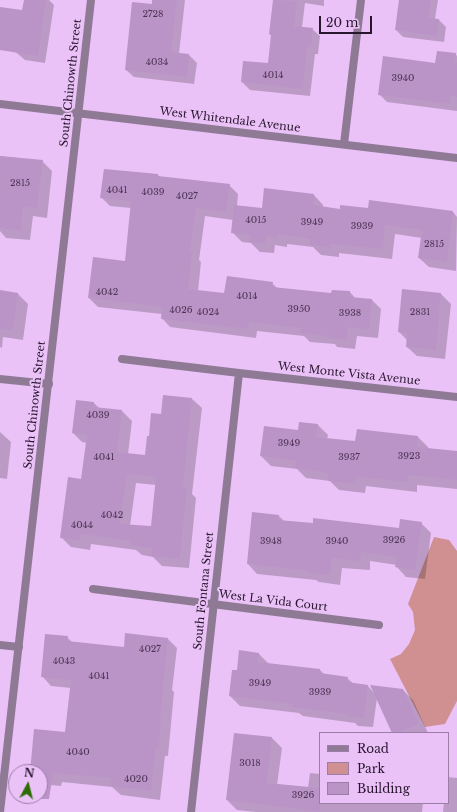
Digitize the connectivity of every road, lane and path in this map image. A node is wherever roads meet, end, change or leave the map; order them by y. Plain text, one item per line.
1 (91, 0) edge
2 (361, 0) edge
3 (0, 104) edge
4 (79, 113) junction
5 (344, 144) junction
6 (457, 158) edge
7 (122, 359) dead end
8 (238, 373) junction
9 (0, 378) edge
10 (49, 384) junction
11 (457, 397) edge
12 (93, 589) dead end
13 (214, 605) junction
14 (379, 626) dead end
15 (0, 645) edge
16 (19, 647) junction
17 (0, 812) edge
18 (191, 812) edge

1 - 4 street, South Chinowth Street
2 - 5 street
3 - 4 street, West Whitendale Avenue
4 - 5 street, West Whitendale Avenue
4 - 10 street, South Chinowth Street
5 - 6 street, West Whitendale Avenue
7 - 8 street, West Monte Vista Avenue
8 - 11 street, West Monte Vista Avenue
8 - 13 street, South Fontana Street
9 - 10 street
10 - 16 street, South Chinowth Street
12 - 13 street, West La Vida Court
13 - 14 street, West La Vida Court
13 - 18 street, South Fontana Street
15 - 16 street
16 - 17 street, South Chinowth Street

